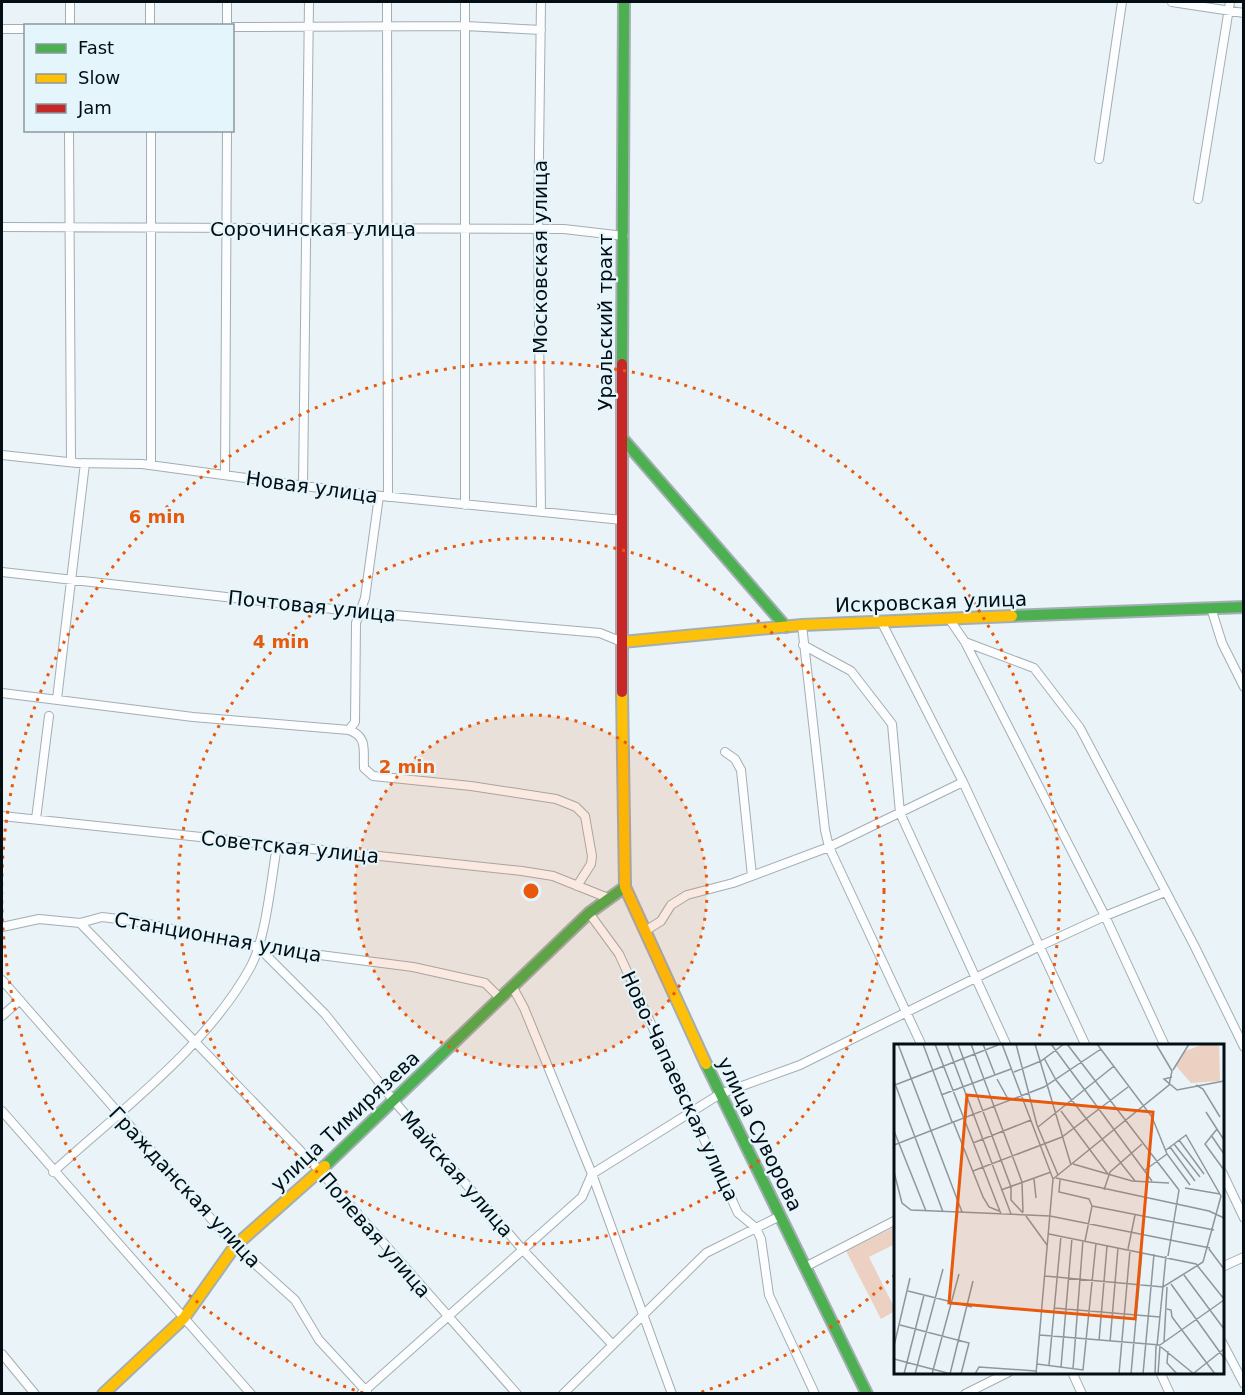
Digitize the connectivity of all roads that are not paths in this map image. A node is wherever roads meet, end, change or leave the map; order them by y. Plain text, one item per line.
1 (70, 2) edge
2 (150, 2) edge
3 (227, 2) edge
4 (309, 2) edge
5 (387, 2) edge
6 (465, 2) edge
7 (541, 2) edge
8 (624, 2) edge
9 (1122, 2) edge
10 (1173, 2) edge
11 (1230, 2) edge
12 (1229, 11) junction
13 (1244, 13) edge
14 (70, 24) edge
15 (150, 24) edge
16 (227, 24) edge
17 (310, 26) junction
18 (465, 26) junction
19 (234, 27) edge
20 (387, 27) junction
21 (2, 29) edge
22 (24, 29) edge
23 (541, 30) junction
24 (69, 132) edge
25 (151, 132) edge
26 (227, 132) edge
27 (1099, 159) dead end
28 (1198, 199) dead end
29 (2, 227) edge
30 (69, 228) junction
31 (152, 228) junction
32 (226, 229) junction
33 (306, 229) junction
34 (387, 229) junction
35 (463, 229) junction
36 (538, 229) junction
37 (624, 236) junction
38 (623, 439) junction
39 (2, 455) edge
40 (71, 462) junction
41 (85, 463) junction
42 (151, 465) junction
43 (225, 475) junction
44 (303, 486) junction
45 (383, 496) junction
46 (465, 505) junction
47 (542, 512) junction
48 (622, 520) junction
49 (2, 572) edge
50 (71, 580) junction
51 (1244, 607) edge
52 (1210, 608) junction
53 (360, 612) junction
54 (950, 620) junction
55 (882, 623) junction
56 (802, 626) junction
57 (786, 627) junction
58 (622, 642) junction
59 (965, 642) junction
60 (803, 645) junction
61 (1244, 687) edge
62 (2, 693) edge
63 (57, 699) junction
64 (49, 716) dead end
65 (349, 730) junction
66 (725, 752) dead end
67 (963, 782) junction
68 (900, 813) junction
69 (2, 816) edge
70 (36, 819) junction
71 (277, 846) junction
72 (829, 847) junction
73 (752, 876) junction
74 (577, 886) junction
75 (625, 887) junction
76 (1165, 892) junction
77 (608, 898) junction
78 (590, 913) junction
79 (1105, 916) junction
80 (80, 923) junction
81 (2, 927) edge
82 (645, 931) junction
83 (1040, 946) junction
84 (258, 947) junction
85 (974, 978) junction
86 (2, 980) edge
87 (512, 986) junction
88 (499, 997) junction
89 (20, 1000) junction
90 (909, 1012) junction
91 (2, 1016) edge
92 (197, 1042) junction
93 (921, 1044) edge
94 (1006, 1044) edge
95 (1085, 1044) edge
96 (1164, 1044) edge
97 (1244, 1047) edge
98 (720, 1094) junction
99 (394, 1101) junction
100 (2, 1111) edge
101 (691, 1113) junction
102 (116, 1114) junction
103 (320, 1171) junction
104 (53, 1172) junction
105 (592, 1174) junction
106 (1224, 1176) edge
107 (780, 1216) junction
108 (1244, 1218) edge
109 (894, 1221) edge
110 (756, 1228) junction
111 (235, 1246) junction
112 (523, 1250) junction
113 (1244, 1257) edge
114 (805, 1267) junction
115 (1224, 1267) edge
116 (643, 1313) junction
117 (447, 1317) junction
118 (184, 1318) junction
119 (612, 1344) junction
120 (1224, 1346) edge
121 (2, 1354) edge
122 (1005, 1374) edge
123 (1073, 1374) edge
124 (1161, 1374) edge
125 (1244, 1384) edge
126 (365, 1392) edge
127 (968, 1393) edge
128 (36, 1394) edge
129 (103, 1394) edge
130 (251, 1394) edge
131 (518, 1394) edge
132 (563, 1394) edge
133 (672, 1394) edge
134 (815, 1394) edge
135 (867, 1394) edge
136 (1082, 1394) edge
137 (1170, 1394) edge

1 - 14 street
2 - 15 street
3 - 16 street
4 - 17 street
5 - 20 street
6 - 18 street
7 - 23 street, Московская улица
8 - 37 main road, Уральский тракт
9 - 27 street
10 - 12 street
11 - 12 street
12 - 13 street
12 - 28 street
17 - 19 street
17 - 20 street
17 - 33 street
18 - 20 street
18 - 23 street
18 - 35 street
20 - 34 street
21 - 22 street
23 - 36 street, Московская улица
24 - 30 street
25 - 31 street
26 - 32 street
29 - 30 street, Сорочинская улица
30 - 31 street, Сорочинская улица
30 - 40 street
31 - 32 street, Сорочинская улица
31 - 42 street
32 - 33 street, Сорочинская улица
32 - 43 street
33 - 34 street, Сорочинская улица
33 - 44 street
34 - 35 street, Сорочинская улица
34 - 45 street
35 - 36 street, Сорочинская улица
35 - 46 street
36 - 37 street, Сорочинская улица
36 - 47 street, Московская улица
37 - 38 main road, Уральский тракт
38 - 48 main road, Уральский тракт
38 - 57 main road
39 - 40 street, Новая улица
40 - 41 street, Новая улица
41 - 42 street, Новая улица
41 - 50 street
42 - 43 street, Новая улица
43 - 44 street, Новая улица
44 - 45 street, Новая улица
45 - 46 street, Новая улица
45 - 53 street
46 - 47 street, Новая улица
47 - 48 street, Новая улица
48 - 58 main road, Уральский тракт
49 - 50 street, Почтовая улица
50 - 53 street, Почтовая улица
50 - 63 street
51 - 52 main road, Искровская улица
52 - 54 main road, Искровская улица
52 - 61 street
53 - 58 street, Почтовая улица
53 - 65 street
54 - 55 main road, Искровская улица
54 - 59 street
55 - 56 main road, Искровская улица
55 - 67 street
56 - 57 main road, Искровская улица
56 - 60 street
57 - 58 main road, Искровская улица
58 - 75 main road, Уральский тракт
59 - 76 street
59 - 79 street
60 - 68 street
60 - 72 street
62 - 63 street
63 - 65 street
64 - 70 street
65 - 74 street
66 - 73 street
67 - 68 street
67 - 83 street
68 - 72 street
68 - 85 street
69 - 70 street, Советская улица
70 - 71 street, Советская улица
71 - 74 street, Советская улица
71 - 84 street
72 - 73 street
72 - 90 street
73 - 82 street
74 - 77 street, Советская улица
75 - 77 main road, улица Тимирязева
75 - 82 main road, улица Суворова
76 - 79 street
76 - 97 street
77 - 78 main road, улица Тимирязева
78 - 87 main road, улица Тимирязева
78 - 101 street, Ново-Чапаевская улица
79 - 83 street
79 - 96 street
80 - 81 street, Станционная улица
80 - 84 street, Станционная улица
80 - 92 street, Полевая улица
82 - 98 main road, улица Суворова
83 - 85 street
83 - 95 street
84 - 88 street, Станционная улица
84 - 92 street
84 - 99 street, Майская улица
85 - 90 street
85 - 94 street
86 - 89 street, Гражданская улица
87 - 88 main road, улица Тимирязева
87 - 105 street
88 - 99 main road, улица Тимирязева
89 - 91 street
89 - 102 street, Гражданская улица
90 - 93 street
90 - 98 street
92 - 102 street
92 - 103 street, Полевая улица
98 - 101 street
98 - 107 main road, улица Суворова
99 - 103 main road, улица Тимирязева
99 - 112 street, Майская улица
100 - 104 street
101 - 105 street
101 - 110 street, Ново-Чапаевская улица
102 - 104 street
102 - 111 street, Гражданская улица
103 - 111 main road, улица Тимирязева
103 - 117 street, Полевая улица
104 - 118 street
105 - 112 street
105 - 116 street
106 - 108 street
107 - 110 street
107 - 114 main road, улица Суворова
109 - 114 street
110 - 116 street
110 - 134 street, Ново-Чапаевская улица
111 - 118 main road, улица Тимирязева
111 - 126 street, Гражданская улица
112 - 117 street
112 - 119 street, Майская улица
113 - 115 street
114 - 135 main road, улица Суворова
116 - 119 street
116 - 133 street
117 - 126 street
117 - 131 street, Полевая улица
118 - 129 main road, улица Тимирязева
118 - 130 street
119 - 132 street
120 - 125 street
121 - 128 street
122 - 127 street
123 - 136 street
124 - 137 street

